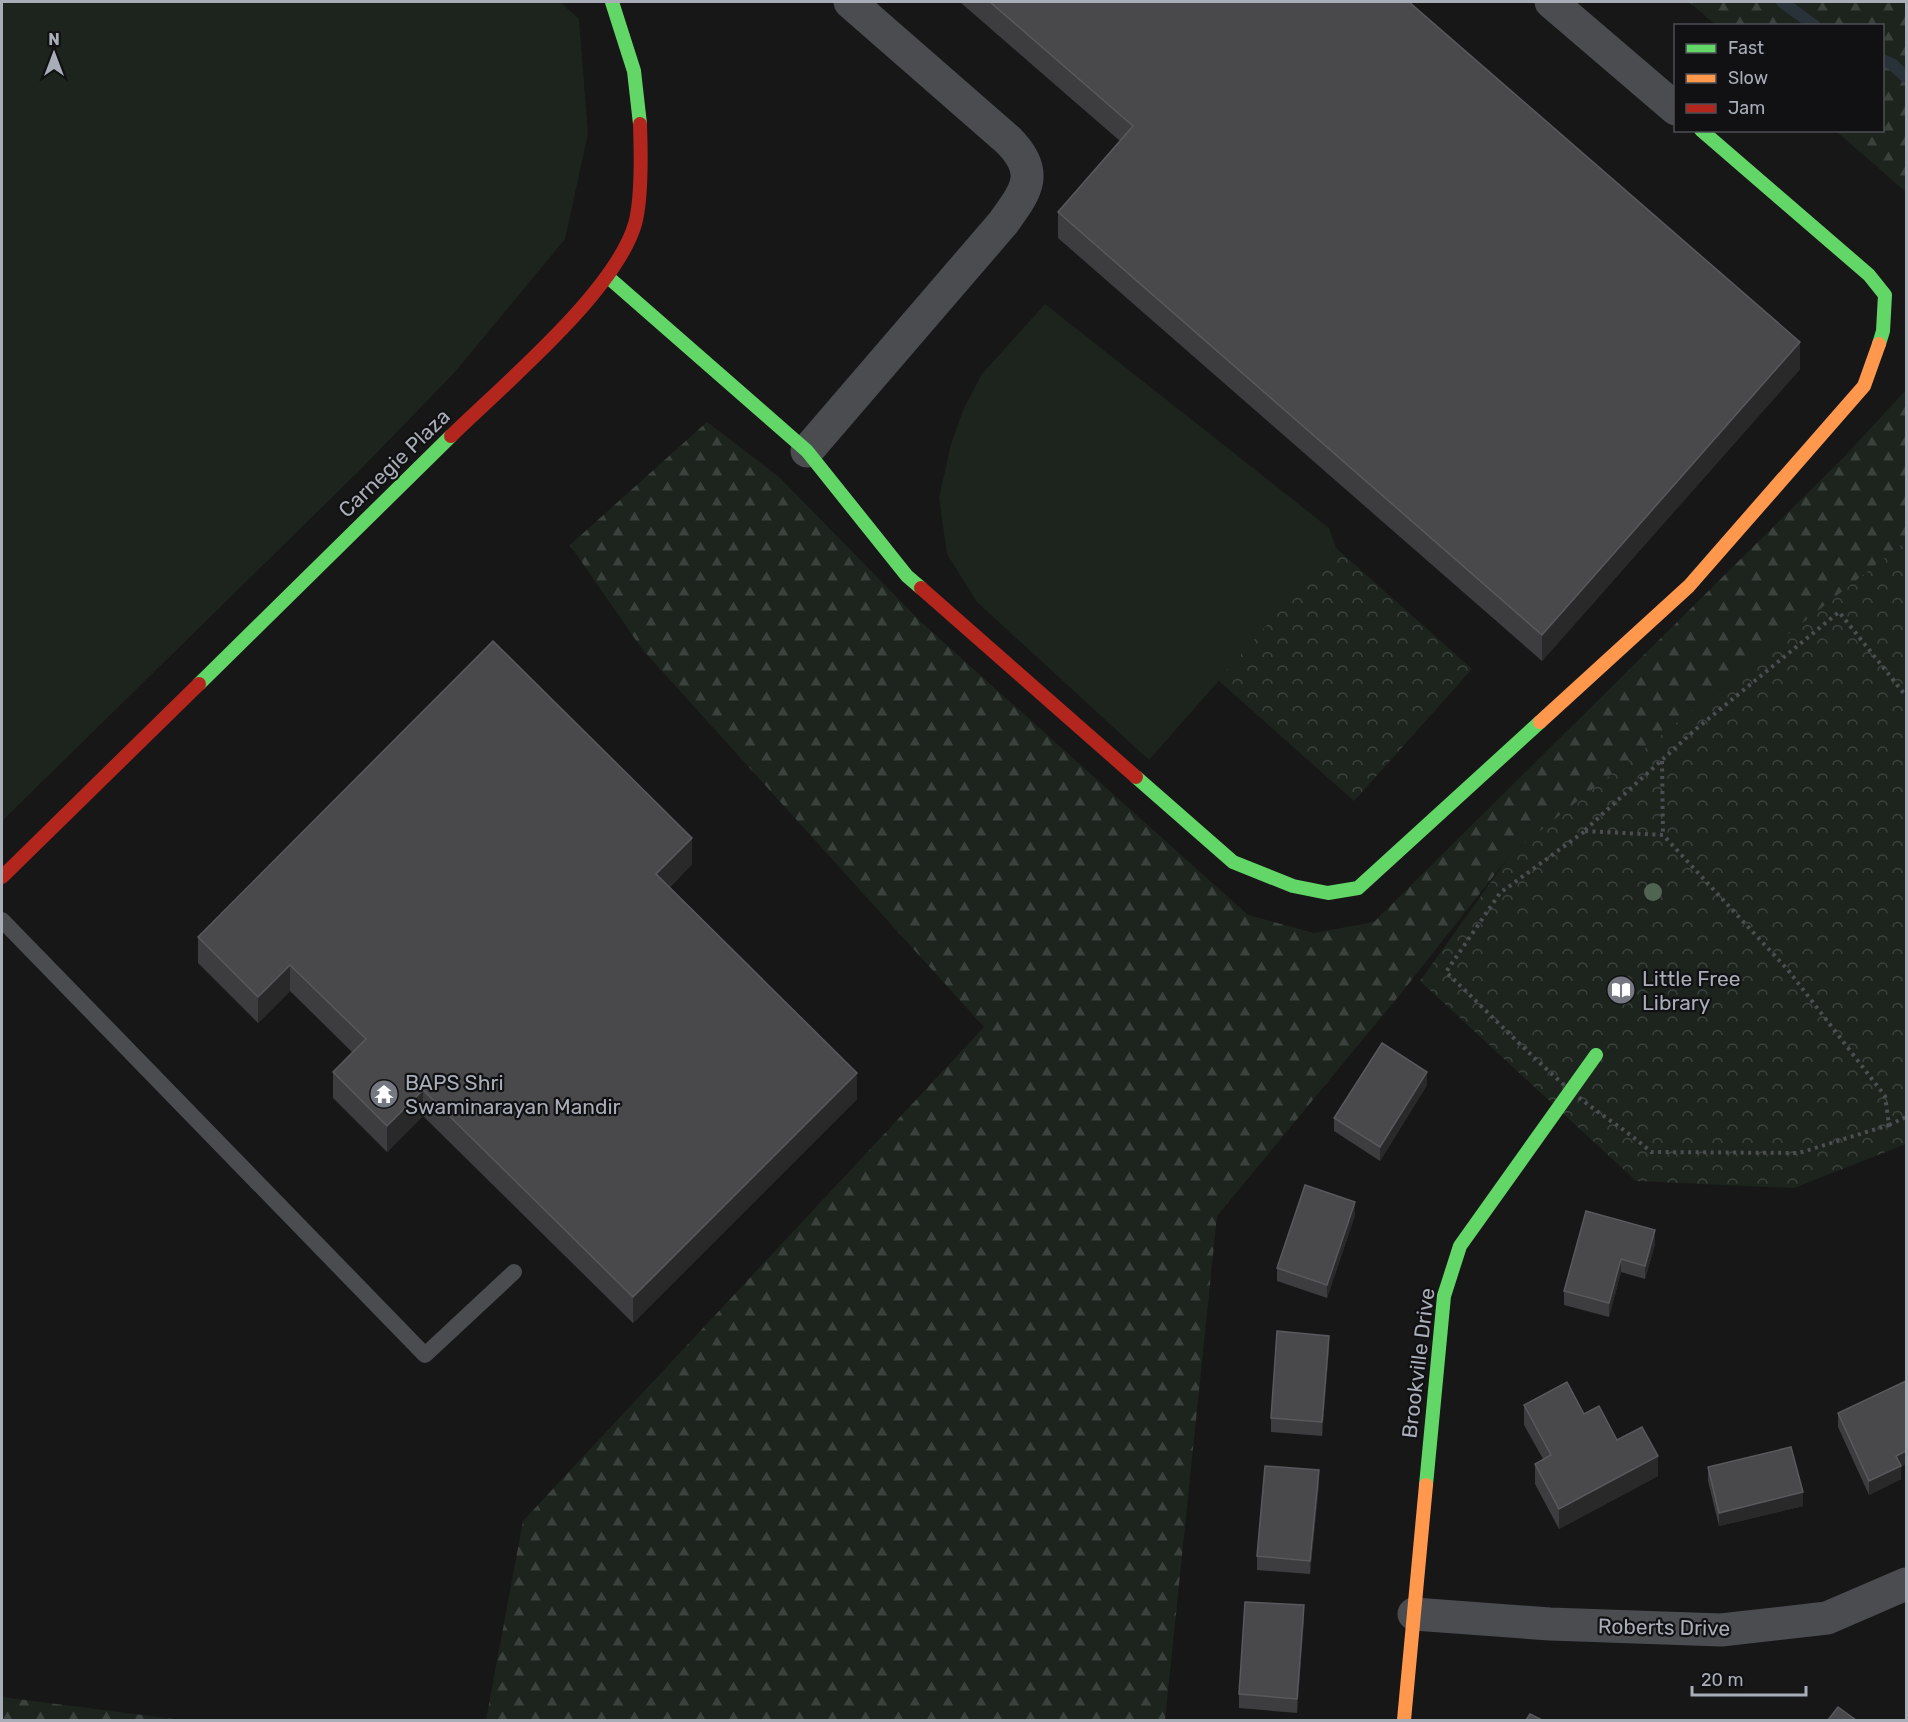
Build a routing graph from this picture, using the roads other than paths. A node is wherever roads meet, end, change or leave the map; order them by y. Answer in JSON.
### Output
{"nodes":[{"id":1,"x":612,"y":2,"type":"edge"},
{"id":2,"x":850,"y":2,"type":"edge"},
{"id":3,"x":1551,"y":2,"type":"edge"},
{"id":4,"x":1674,"y":107,"type":"edge"},
{"id":5,"x":1703,"y":132,"type":"edge"},
{"id":6,"x":608,"y":277,"type":"junction"},
{"id":7,"x":807,"y":451,"type":"junction"},
{"id":8,"x":2,"y":877,"type":"edge"},
{"id":9,"x":2,"y":920,"type":"edge"},
{"id":10,"x":1596,"y":1055,"type":"dead end"},
{"id":11,"x":514,"y":1272,"type":"dead end"},
{"id":12,"x":1906,"y":1584,"type":"edge"},
{"id":13,"x":1414,"y":1614,"type":"junction"},
{"id":14,"x":1404,"y":1720,"type":"edge"}],
"edges":[{"from":1,"to":6,"type":"street","name":"Carnegie Plaza"},
{"from":2,"to":7,"type":"street"},
{"from":3,"to":4,"type":"street"},
{"from":5,"to":7,"type":"street"},
{"from":6,"to":7,"type":"street"},
{"from":6,"to":8,"type":"street","name":"Carnegie Plaza"},
{"from":9,"to":11,"type":"lane"},
{"from":10,"to":13,"type":"street","name":"Brookville Drive"},
{"from":12,"to":13,"type":"street","name":"Roberts Drive"},
{"from":13,"to":14,"type":"street","name":"Brookville Drive"}]}
